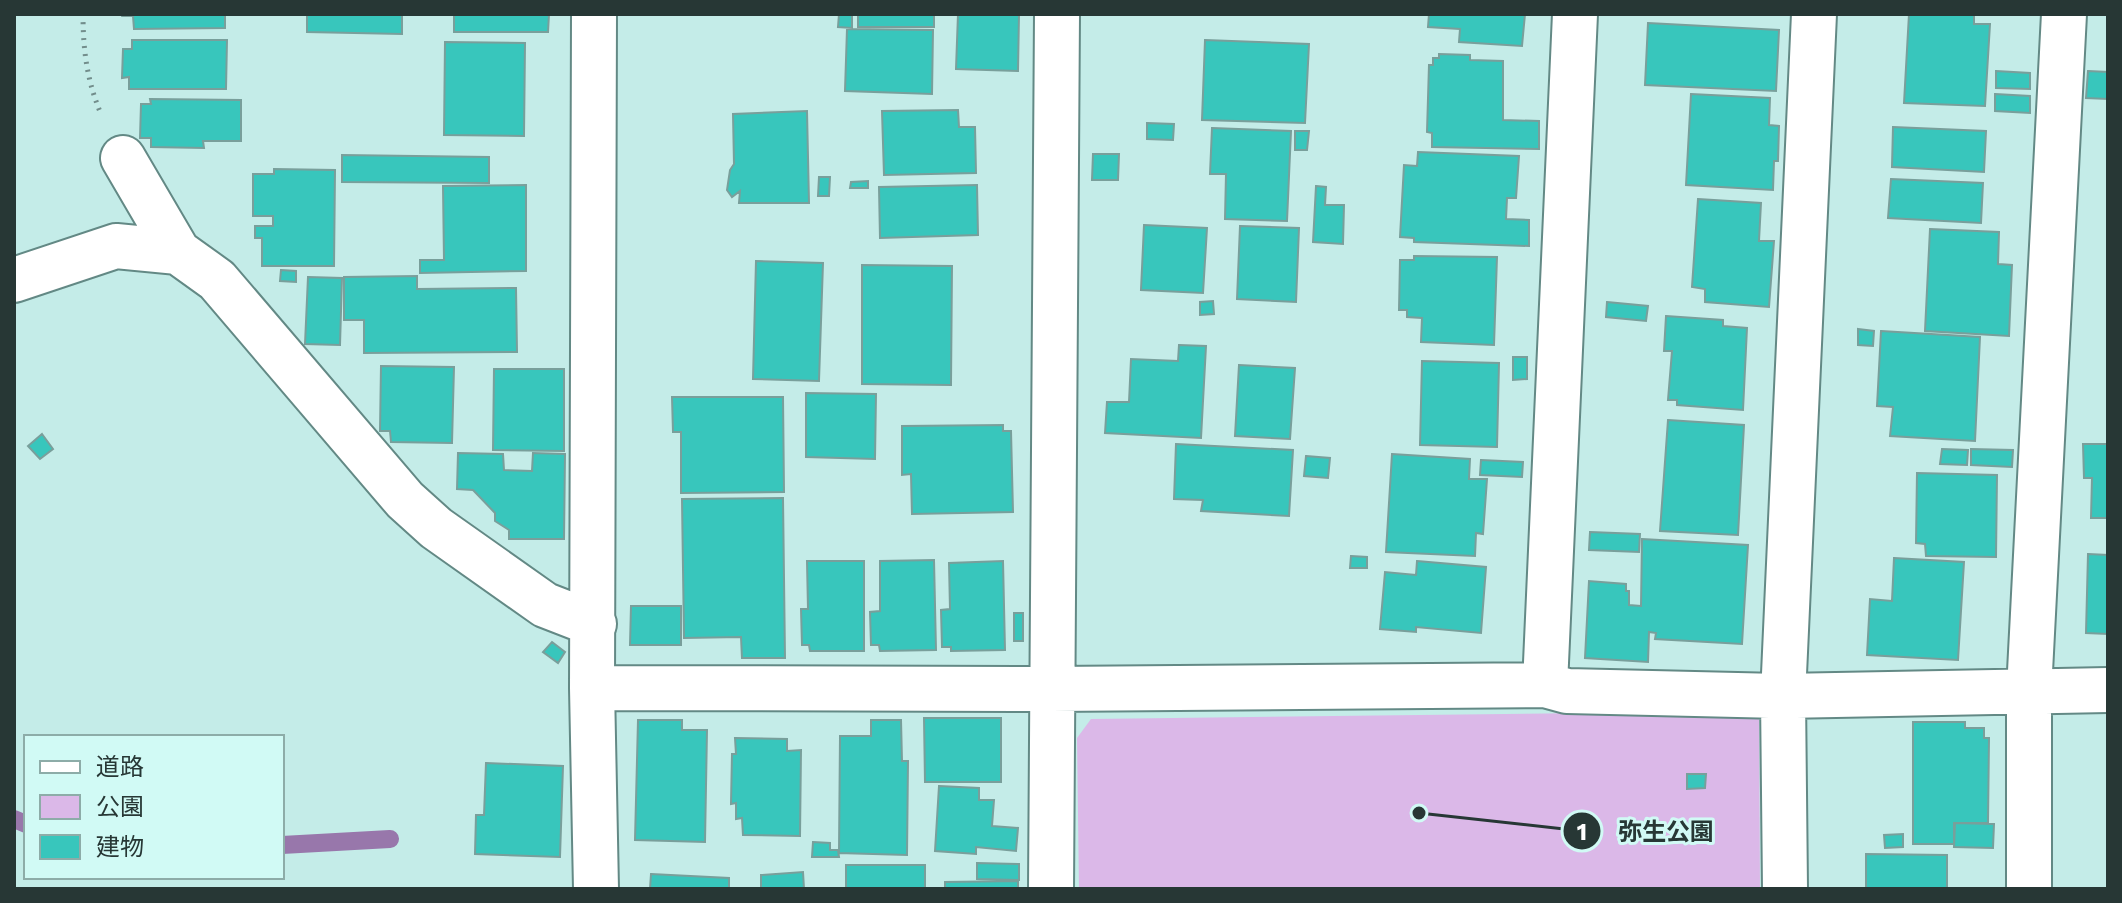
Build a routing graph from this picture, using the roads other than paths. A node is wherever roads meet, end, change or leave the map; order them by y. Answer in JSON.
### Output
{"nodes":[{"id":1,"x":594,"y":14,"type":"edge"},
{"id":2,"x":1057,"y":14,"type":"edge"},
{"id":3,"x":1575,"y":14,"type":"edge"},
{"id":4,"x":1814,"y":14,"type":"edge"},
{"id":5,"x":2064,"y":14,"type":"edge"},
{"id":6,"x":123,"y":158,"type":"road end"},
{"id":7,"x":178,"y":252,"type":"junction"},
{"id":8,"x":14,"y":280,"type":"edge"},
{"id":9,"x":594,"y":624,"type":"junction"},
{"id":10,"x":1545,"y":685,"type":"junction"},
{"id":11,"x":592,"y":688,"type":"junction"},
{"id":12,"x":1052,"y":689,"type":"junction"},
{"id":13,"x":2108,"y":690,"type":"edge"},
{"id":14,"x":2029,"y":691,"type":"junction"},
{"id":15,"x":1783,"y":696,"type":"junction"},
{"id":16,"x":596,"y":889,"type":"edge"},
{"id":17,"x":1051,"y":889,"type":"edge"},
{"id":18,"x":1785,"y":889,"type":"edge"},
{"id":19,"x":2029,"y":889,"type":"edge"}],
"edges":[{"from":1,"to":9,"type":"street"},
{"from":2,"to":12,"type":"street"},
{"from":3,"to":10,"type":"street"},
{"from":4,"to":15,"type":"street"},
{"from":5,"to":14,"type":"street"},
{"from":6,"to":7,"type":"street"},
{"from":7,"to":8,"type":"street"},
{"from":7,"to":9,"type":"street"},
{"from":9,"to":11,"type":"street"},
{"from":10,"to":12,"type":"street"},
{"from":10,"to":15,"type":"street"},
{"from":11,"to":12,"type":"street"},
{"from":11,"to":16,"type":"street"},
{"from":12,"to":17,"type":"street"},
{"from":13,"to":14,"type":"street"},
{"from":14,"to":15,"type":"street"},
{"from":14,"to":19,"type":"street"},
{"from":15,"to":18,"type":"street"}]}
